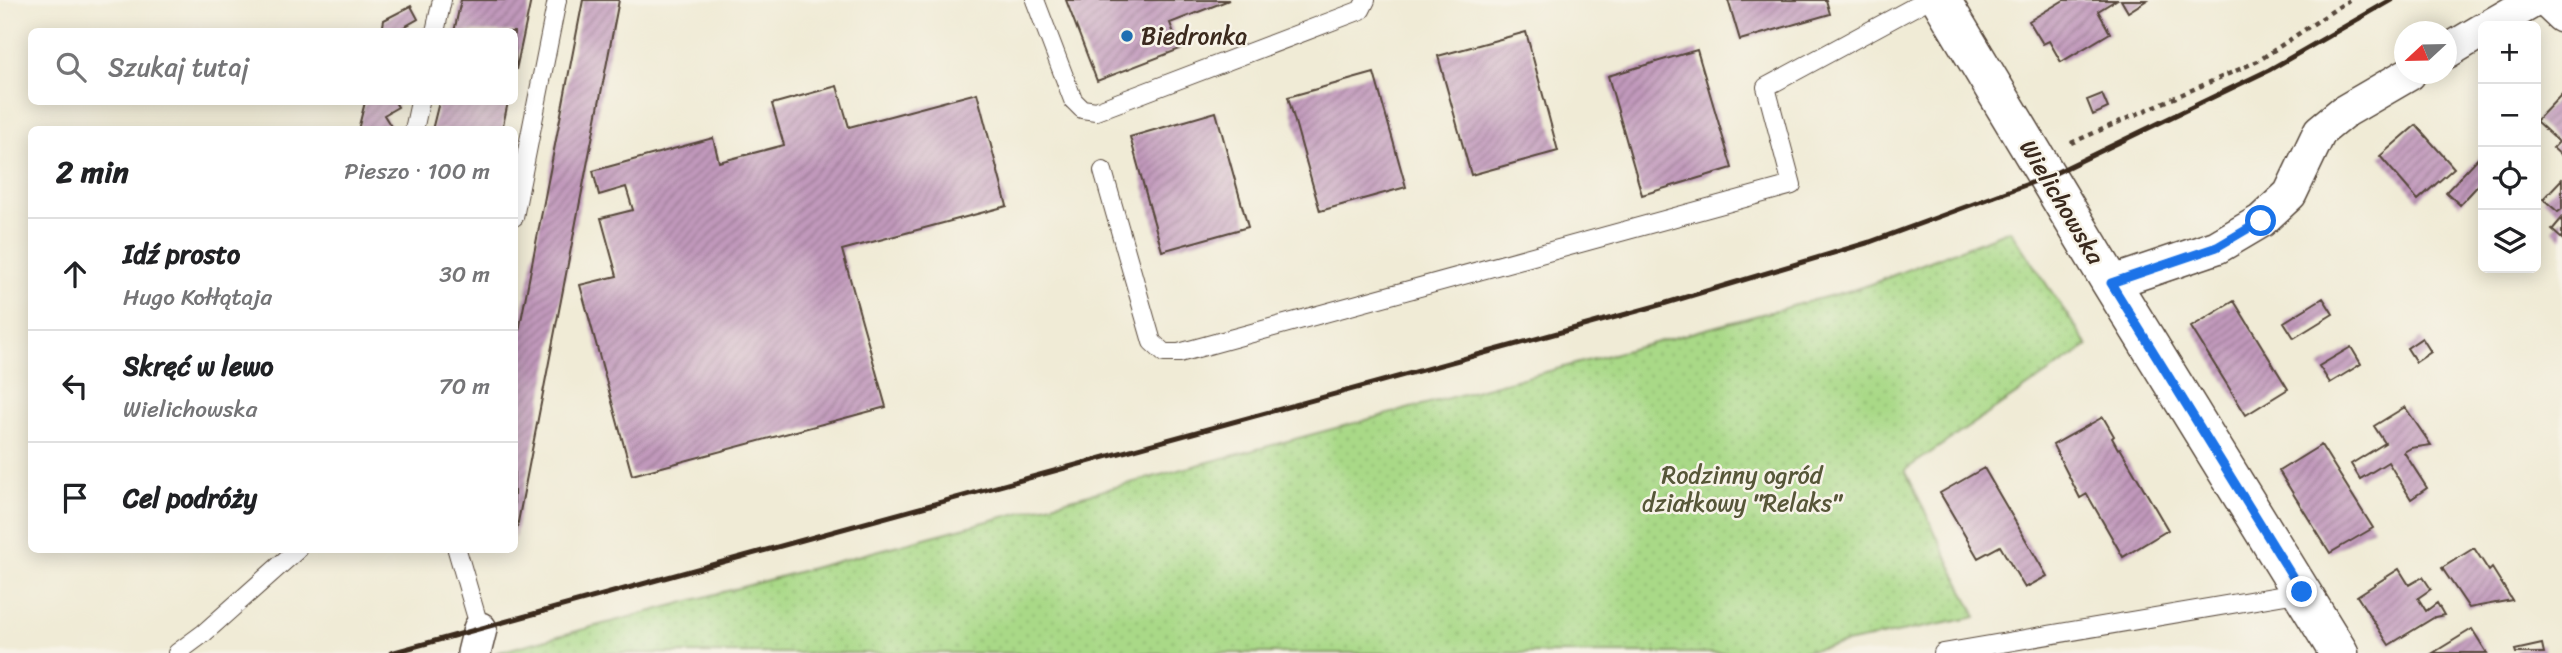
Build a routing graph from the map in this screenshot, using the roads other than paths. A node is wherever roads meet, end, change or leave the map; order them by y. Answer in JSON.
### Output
{"nodes":[{"id":1,"x":442,"y":0,"type":"edge"},
{"id":2,"x":557,"y":0,"type":"edge"},
{"id":3,"x":1035,"y":0,"type":"edge"},
{"id":4,"x":1366,"y":0,"type":"edge"},
{"id":5,"x":1927,"y":0,"type":"edge"},
{"id":6,"x":1941,"y":0,"type":"edge"},
{"id":7,"x":2535,"y":0,"type":"edge"},
{"id":8,"x":2545,"y":0,"type":"edge"},
{"id":9,"x":2562,"y":16,"type":"edge"},
{"id":10,"x":2499,"y":21,"type":"edge"},
{"id":11,"x":436,"y":28,"type":"edge"},
{"id":12,"x":2478,"y":33,"type":"edge"},
{"id":13,"x":2457,"y":45,"type":"edge"},
{"id":14,"x":2394,"y":83,"type":"edge"},
{"id":15,"x":419,"y":105,"type":"edge"},
{"id":16,"x":415,"y":126,"type":"edge"},
{"id":17,"x":1103,"y":171,"type":"dead end"},
{"id":18,"x":518,"y":197,"type":"edge"},
{"id":19,"x":2111,"y":283,"type":"junction"},
{"id":20,"x":294,"y":553,"type":"edge"},
{"id":21,"x":458,"y":553,"type":"edge"},
{"id":22,"x":2302,"y":592,"type":"junction"},
{"id":23,"x":477,"y":641,"type":"edge"},
{"id":24,"x":177,"y":653,"type":"edge"},
{"id":25,"x":1943,"y":653,"type":"edge"},
{"id":26,"x":2339,"y":653,"type":"edge"}],
"edges":[{"from":1,"to":11,"type":"lane"},
{"from":2,"to":18,"type":"lane"},
{"from":3,"to":4,"type":"lane"},
{"from":5,"to":17,"type":"lane"},
{"from":6,"to":19,"type":"street","name":"Wielichowska"},
{"from":7,"to":10,"type":"street"},
{"from":8,"to":9,"type":"street"},
{"from":12,"to":13,"type":"street"},
{"from":14,"to":19,"type":"street"},
{"from":15,"to":16,"type":"lane"},
{"from":19,"to":22,"type":"street","name":"Wielichowska"},
{"from":20,"to":24,"type":"lane"},
{"from":21,"to":23,"type":"lane"},
{"from":22,"to":25,"type":"lane"},
{"from":22,"to":26,"type":"street","name":"Wielichowska"}]}
